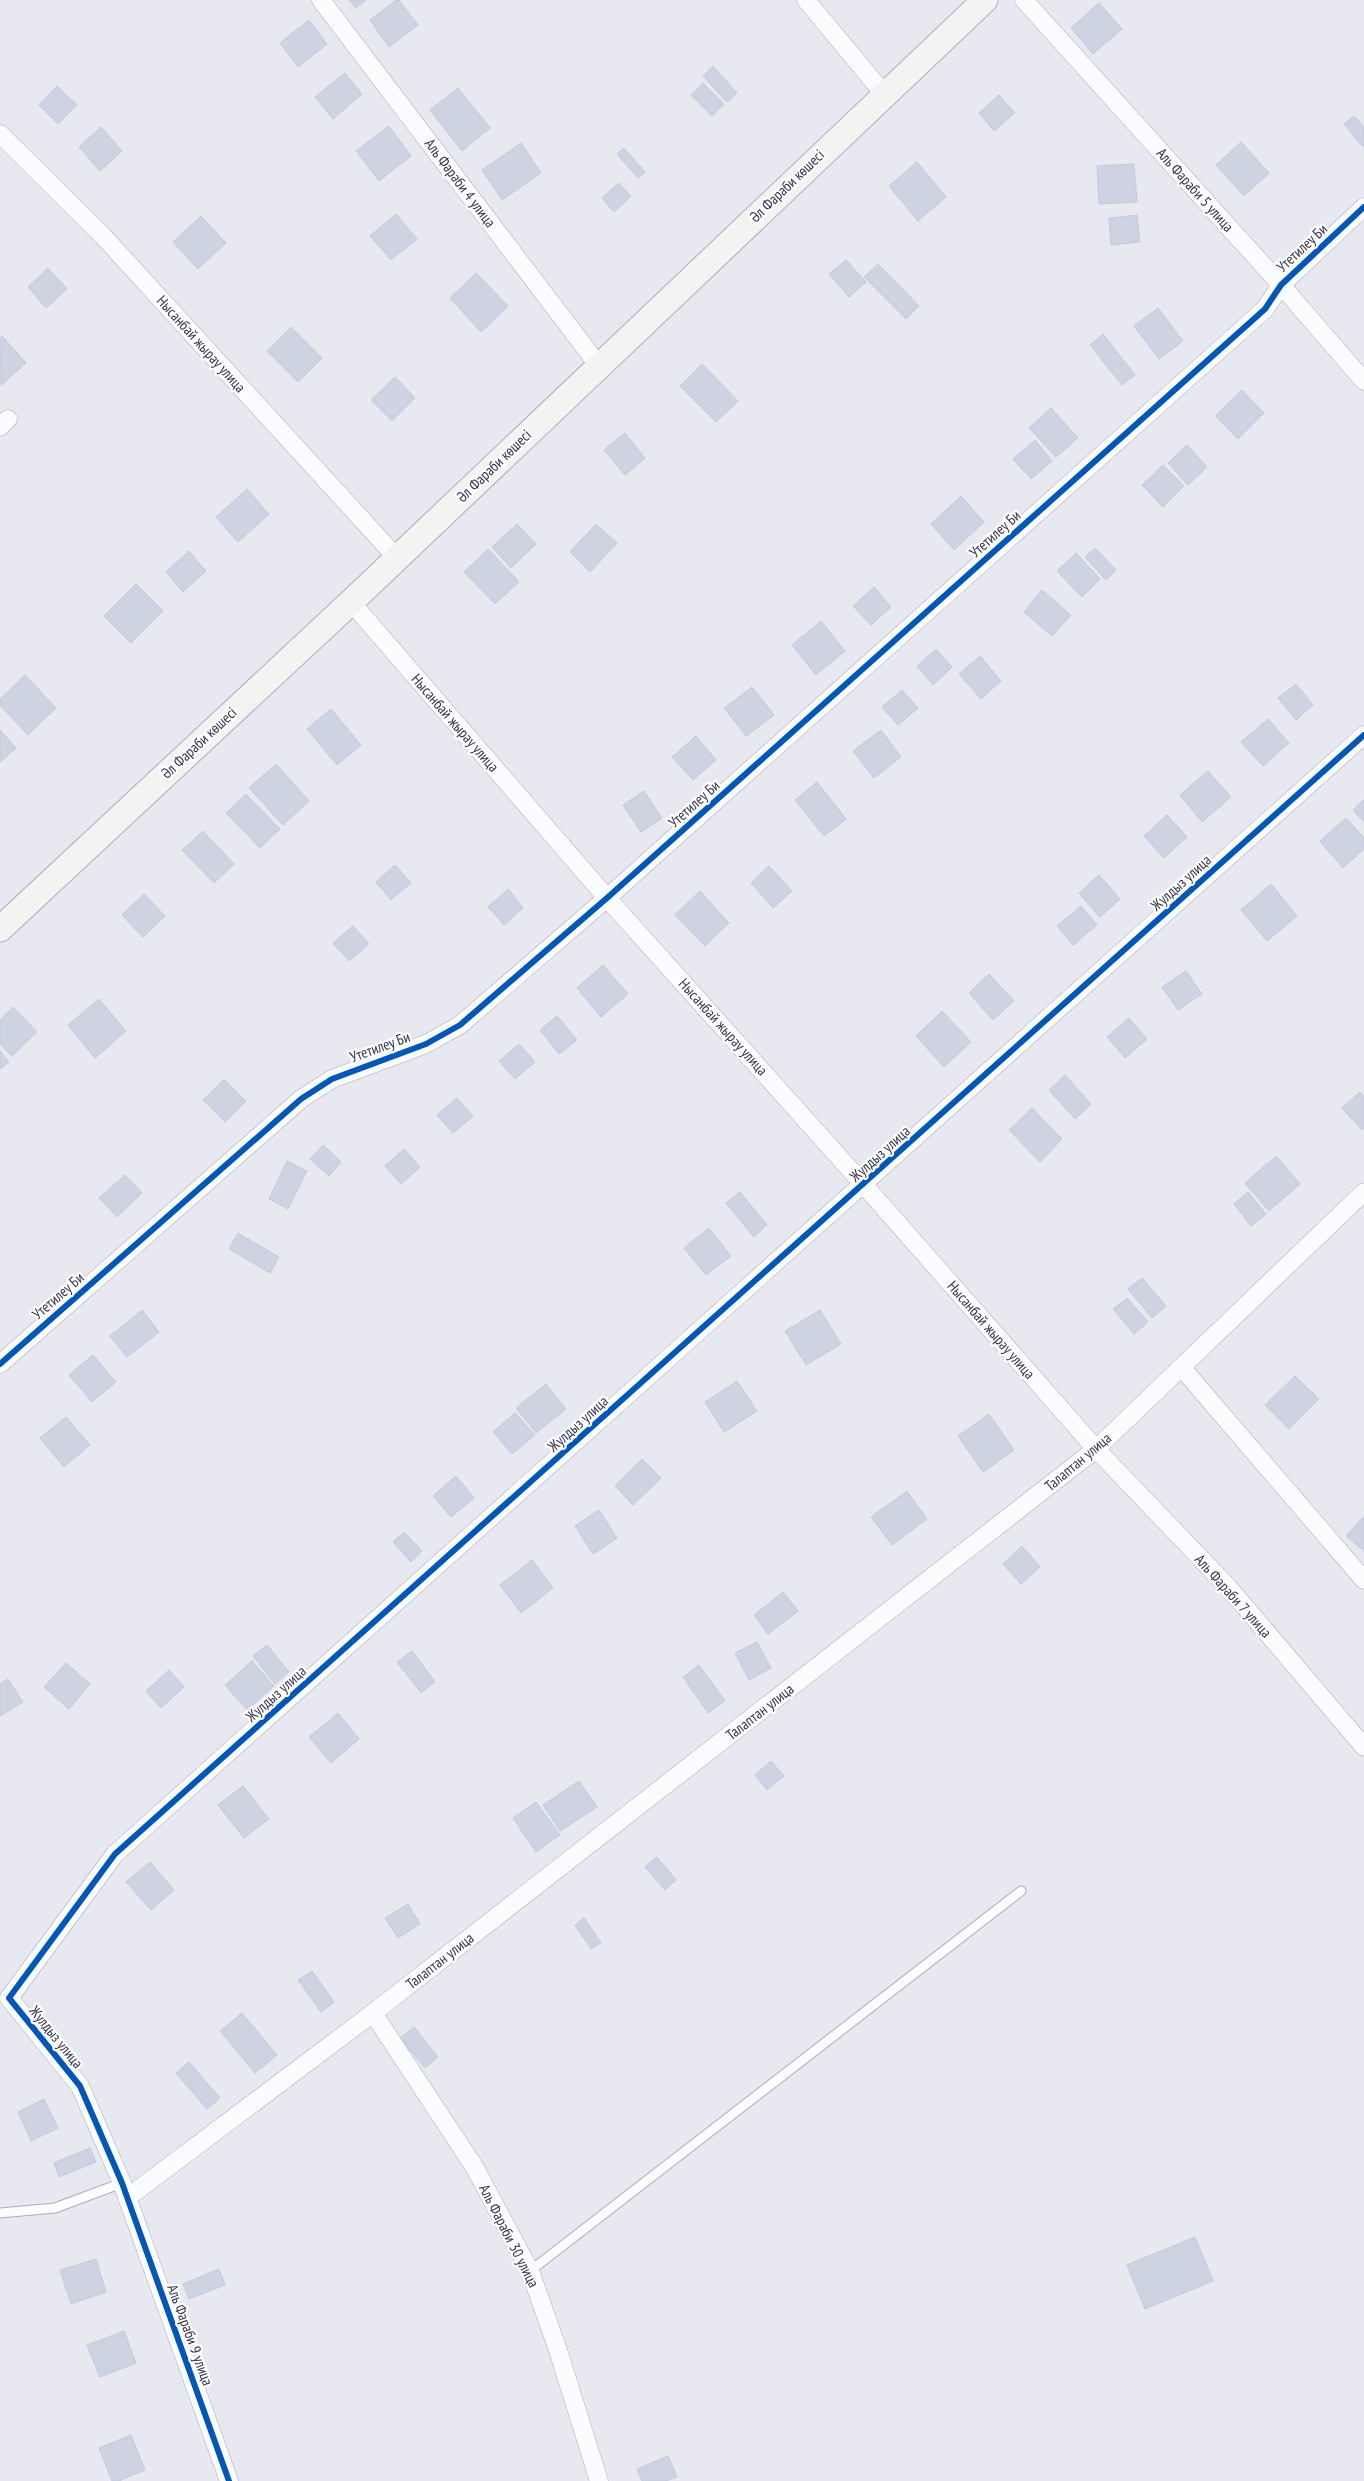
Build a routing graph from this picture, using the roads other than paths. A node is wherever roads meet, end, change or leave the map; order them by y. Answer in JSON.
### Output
{"nodes":[{"id":1,"x":321,"y":0,"type":"edge"},
{"id":2,"x":806,"y":0,"type":"edge"},
{"id":3,"x":985,"y":0,"type":"edge"},
{"id":4,"x":1024,"y":0,"type":"edge"},
{"id":5,"x":884,"y":94,"type":"junction"},
{"id":6,"x":0,"y":134,"type":"edge"},
{"id":7,"x":1364,"y":207,"type":"edge"},
{"id":8,"x":1281,"y":285,"type":"junction"},
{"id":9,"x":599,"y":366,"type":"junction"},
{"id":10,"x":1364,"y":381,"type":"edge"},
{"id":11,"x":397,"y":558,"type":"junction"},
{"id":12,"x":351,"y":602,"type":"junction"},
{"id":13,"x":1364,"y":736,"type":"edge"},
{"id":14,"x":607,"y":898,"type":"junction"},
{"id":15,"x":0,"y":929,"type":"edge"},
{"id":16,"x":864,"y":1185,"type":"junction"},
{"id":17,"x":1364,"y":1192,"type":"edge"},
{"id":18,"x":0,"y":1364,"type":"edge"},
{"id":19,"x":1182,"y":1368,"type":"junction"},
{"id":20,"x":1096,"y":1449,"type":"junction"},
{"id":21,"x":1364,"y":1580,"type":"edge"},
{"id":22,"x":1364,"y":1747,"type":"edge"},
{"id":23,"x":1021,"y":1891,"type":"dead end"},
{"id":24,"x":4,"y":1995,"type":"edge"},
{"id":25,"x":373,"y":2013,"type":"junction"},
{"id":26,"x":125,"y":2190,"type":"junction"},
{"id":27,"x":0,"y":2213,"type":"edge"},
{"id":28,"x":530,"y":2271,"type":"junction"},
{"id":29,"x":229,"y":2481,"type":"edge"},
{"id":30,"x":599,"y":2481,"type":"edge"}],
"edges":[{"from":1,"to":9,"type":"street","name":"Аль Фараби 4 улица"},
{"from":2,"to":5,"type":"street"},
{"from":3,"to":5,"type":"street","name":"Әл Фараби көшесі"},
{"from":4,"to":8,"type":"street","name":"Аль Фараби 5 улица"},
{"from":5,"to":9,"type":"street","name":"Әл Фараби көшесі"},
{"from":6,"to":11,"type":"street","name":"Нысанбай жырау улица"},
{"from":7,"to":8,"type":"street","name":"Утетилеу Би"},
{"from":8,"to":10,"type":"street","name":"Аль Фараби 5 улица"},
{"from":8,"to":14,"type":"street","name":"Утетилеу Би"},
{"from":9,"to":11,"type":"street","name":"Әл Фараби көшесі"},
{"from":11,"to":12,"type":"street","name":"Әл Фараби көшесі"},
{"from":12,"to":14,"type":"street","name":"Нысанбай жырау улица"},
{"from":12,"to":15,"type":"street","name":"Әл Фараби көшесі"},
{"from":13,"to":16,"type":"street","name":"Жулдыз улица"},
{"from":14,"to":16,"type":"street","name":"Нысанбай жырау улица"},
{"from":14,"to":18,"type":"street","name":"Утетилеу Би"},
{"from":16,"to":20,"type":"street","name":"Нысанбай жырау улица"},
{"from":16,"to":24,"type":"street","name":"Жулдыз улица"},
{"from":17,"to":19,"type":"street","name":"Талаптан улица"},
{"from":19,"to":20,"type":"street","name":"Талаптан улица"},
{"from":19,"to":21,"type":"street"},
{"from":20,"to":22,"type":"street","name":"Аль Фараби 7 улица"},
{"from":20,"to":25,"type":"street","name":"Талаптан улица"},
{"from":23,"to":28,"type":"lane"},
{"from":24,"to":26,"type":"street","name":"Жулдыз улица"},
{"from":25,"to":26,"type":"street","name":"Талаптан улица"},
{"from":25,"to":28,"type":"street","name":"Аль Фараби 30 улица"},
{"from":26,"to":27,"type":"lane"},
{"from":26,"to":29,"type":"street","name":"Аль Фараби 9 улица"},
{"from":28,"to":30,"type":"street","name":"Аль Фараби 30 улица"}]}
